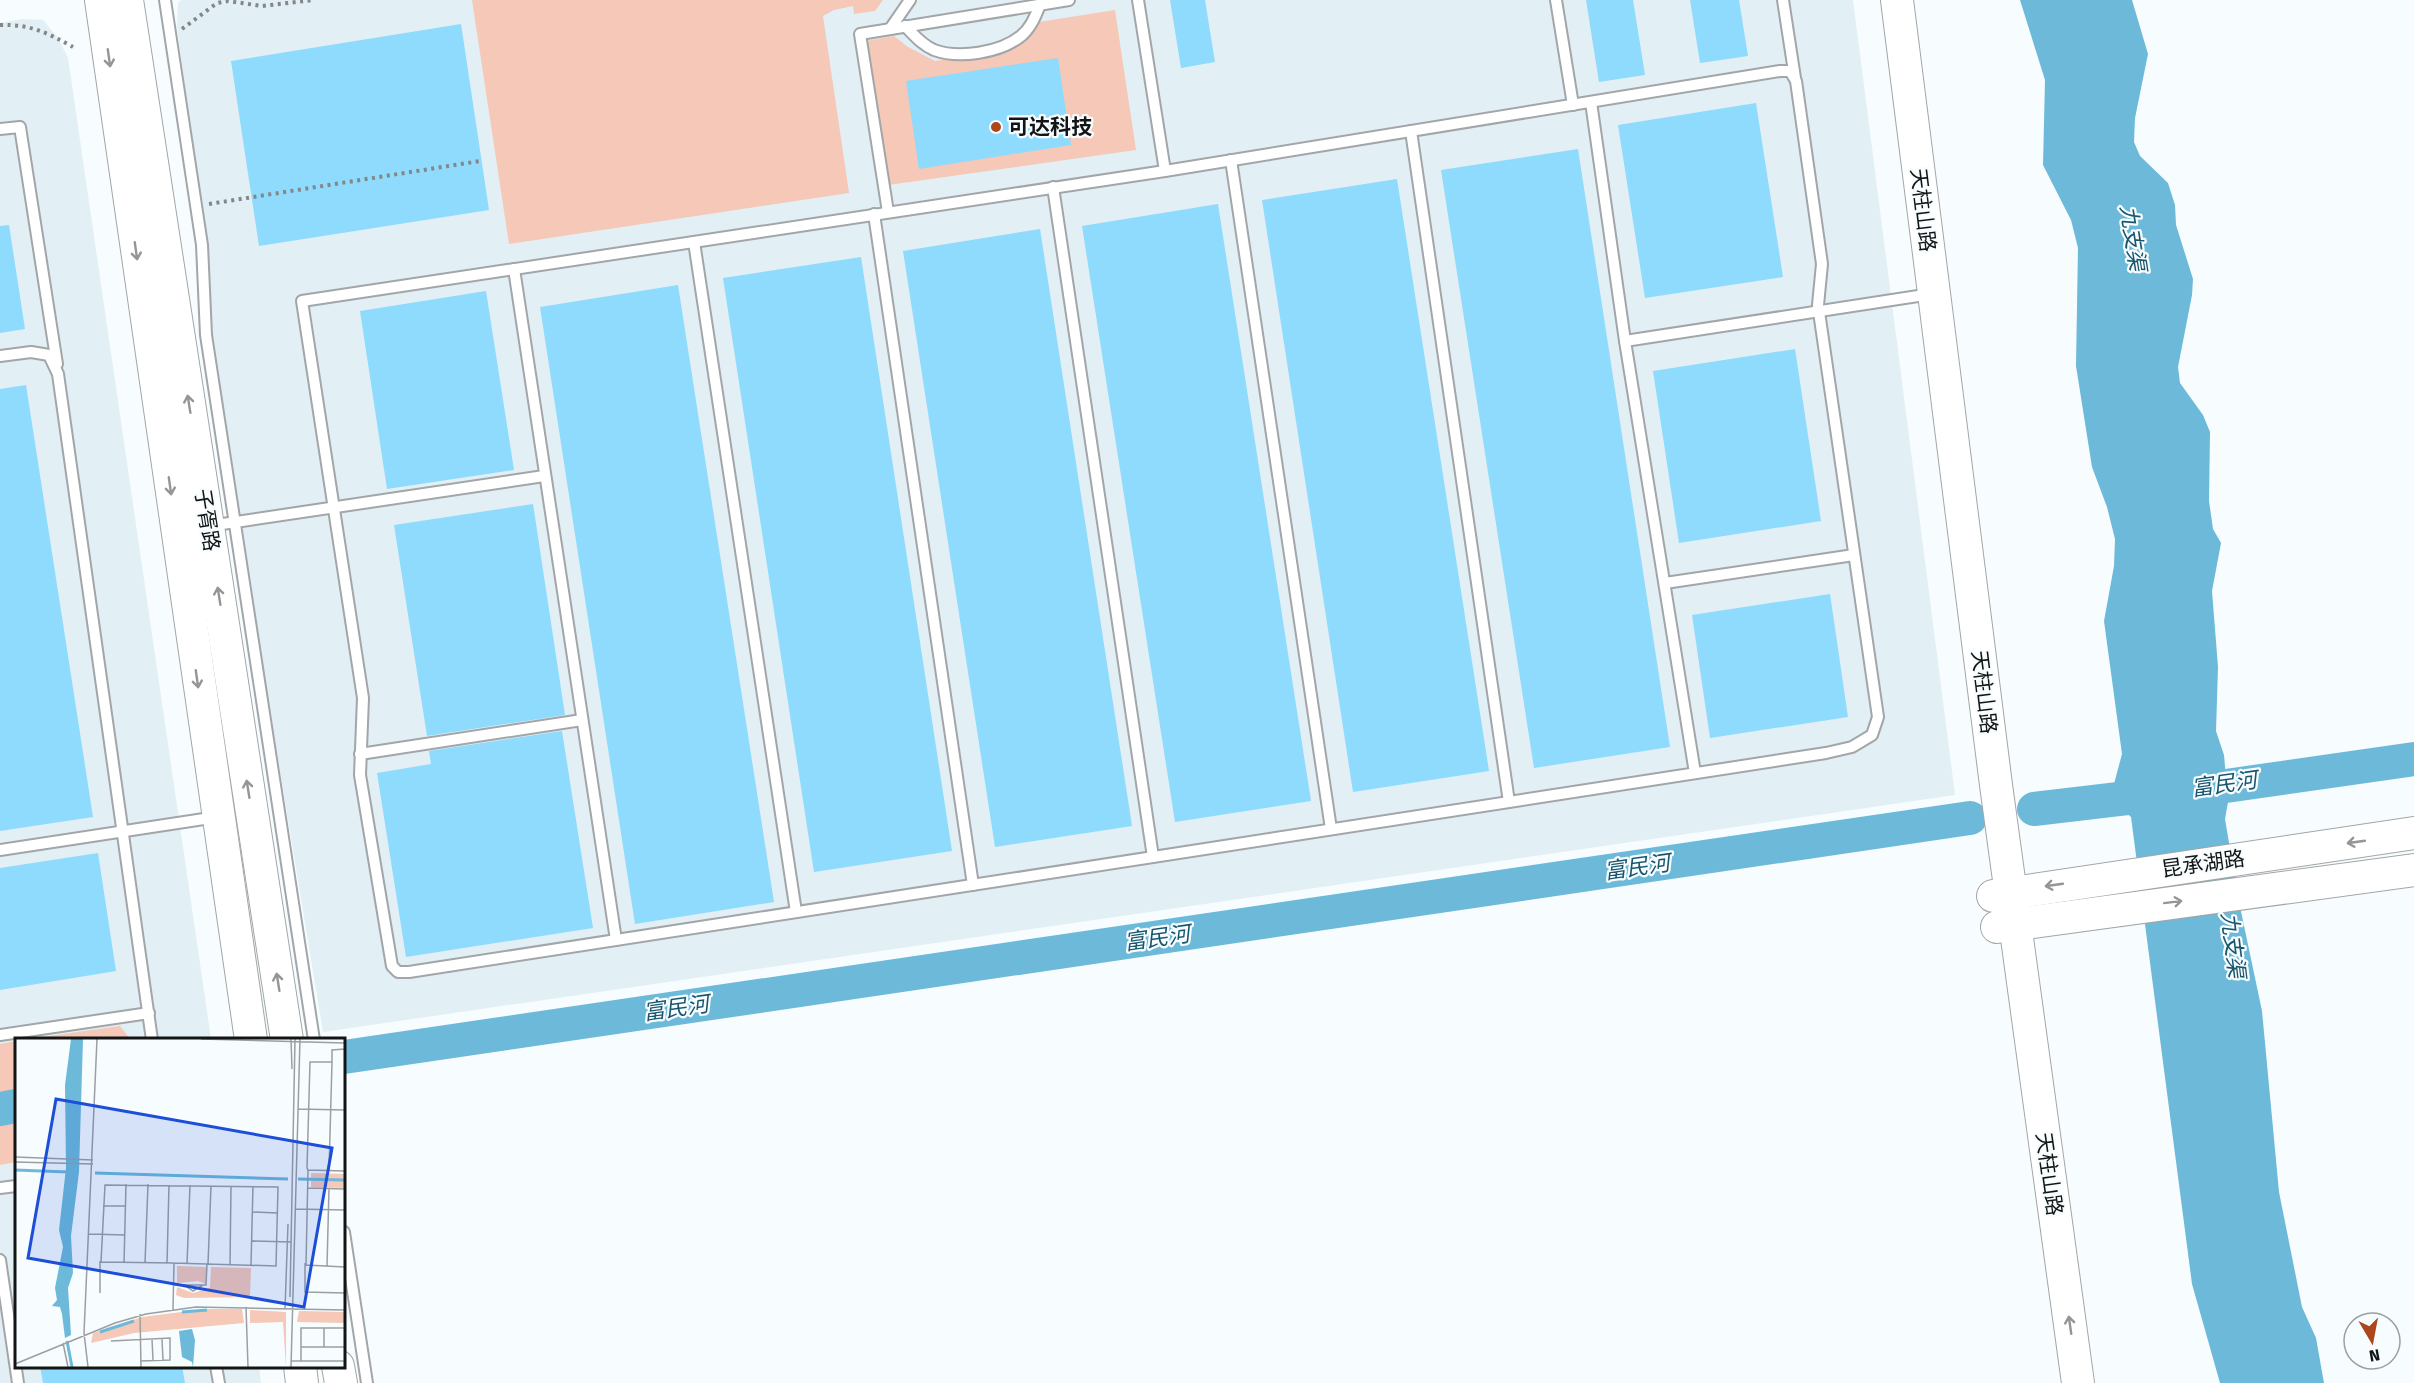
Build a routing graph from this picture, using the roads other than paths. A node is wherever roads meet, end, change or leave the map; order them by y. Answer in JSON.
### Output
{"nodes":[{"id":1,"x":101,"y":0,"type":"edge"},
{"id":2,"x":127,"y":0,"type":"edge"},
{"id":3,"x":165,"y":0,"type":"edge"},
{"id":4,"x":910,"y":0,"type":"edge"},
{"id":5,"x":1069,"y":0,"type":"edge"},
{"id":6,"x":1138,"y":0,"type":"edge"},
{"id":7,"x":1556,"y":0,"type":"edge"},
{"id":8,"x":1783,"y":0,"type":"edge"},
{"id":9,"x":1878,"y":0,"type":"edge"},
{"id":10,"x":1897,"y":0,"type":"edge"},
{"id":11,"x":1045,"y":3,"type":"edge"},
{"id":12,"x":905,"y":26,"type":"junction"},
{"id":13,"x":890,"y":29,"type":"junction"},
{"id":14,"x":1796,"y":81,"type":"junction"},
{"id":15,"x":1591,"y":102,"type":"junction"},
{"id":16,"x":1573,"y":105,"type":"junction"},
{"id":17,"x":0,"y":129,"type":"edge"},
{"id":18,"x":1411,"y":131,"type":"junction"},
{"id":19,"x":1231,"y":160,"type":"junction"},
{"id":20,"x":1165,"y":171,"type":"junction"},
{"id":21,"x":1053,"y":187,"type":"junction"},
{"id":22,"x":888,"y":212,"type":"junction"},
{"id":23,"x":874,"y":214,"type":"junction"},
{"id":24,"x":694,"y":242,"type":"junction"},
{"id":25,"x":514,"y":269,"type":"junction"},
{"id":26,"x":1925,"y":295,"type":"junction"},
{"id":27,"x":1819,"y":311,"type":"junction"},
{"id":28,"x":1625,"y":341,"type":"junction"},
{"id":29,"x":0,"y":356,"type":"edge"},
{"id":30,"x":58,"y":374,"type":"junction"},
{"id":31,"x":544,"y":476,"type":"junction"},
{"id":32,"x":334,"y":507,"type":"junction"},
{"id":33,"x":221,"y":524,"type":"junction"},
{"id":34,"x":1854,"y":555,"type":"junction"},
{"id":35,"x":1665,"y":583,"type":"junction"},
{"id":36,"x":582,"y":720,"type":"junction"},
{"id":37,"x":360,"y":754,"type":"junction"},
{"id":38,"x":1695,"y":773,"type":"junction"},
{"id":39,"x":1509,"y":802,"type":"junction"},
{"id":40,"x":217,"y":817,"type":"junction"},
{"id":41,"x":1331,"y":829,"type":"junction"},
{"id":42,"x":123,"y":831,"type":"junction"},
{"id":43,"x":2414,"y":834,"type":"edge"},
{"id":44,"x":0,"y":850,"type":"edge"},
{"id":45,"x":1153,"y":857,"type":"junction"},
{"id":46,"x":2414,"y":870,"type":"edge"},
{"id":47,"x":973,"y":885,"type":"junction"},
{"id":48,"x":2002,"y":894,"type":"junction"},
{"id":49,"x":796,"y":912,"type":"junction"},
{"id":50,"x":2006,"y":926,"type":"junction"},
{"id":51,"x":616,"y":940,"type":"junction"},
{"id":52,"x":149,"y":1013,"type":"junction"},
{"id":53,"x":0,"y":1035,"type":"edge"},
{"id":54,"x":152,"y":1038,"type":"edge"},
{"id":55,"x":250,"y":1038,"type":"edge"},
{"id":56,"x":287,"y":1038,"type":"edge"},
{"id":57,"x":314,"y":1038,"type":"edge"},
{"id":58,"x":15,"y":1186,"type":"edge"},
{"id":59,"x":0,"y":1188,"type":"edge"},
{"id":60,"x":345,"y":1240,"type":"edge"},
{"id":61,"x":0,"y":1260,"type":"edge"},
{"id":62,"x":15,"y":1362,"type":"edge"},
{"id":63,"x":16,"y":1368,"type":"edge"},
{"id":64,"x":216,"y":1368,"type":"edge"},
{"id":65,"x":300,"y":1368,"type":"edge"},
{"id":66,"x":338,"y":1368,"type":"edge"},
{"id":67,"x":18,"y":1383,"type":"edge"},
{"id":68,"x":219,"y":1383,"type":"edge"},
{"id":69,"x":302,"y":1383,"type":"edge"},
{"id":70,"x":341,"y":1383,"type":"edge"},
{"id":71,"x":367,"y":1383,"type":"edge"},
{"id":72,"x":2056,"y":1383,"type":"edge"},
{"id":73,"x":2078,"y":1383,"type":"edge"}],
"edges":[{"from":1,"to":40,"type":"street","name":"子胥路","one_way":true},
{"from":33,"to":2,"type":"street","name":"子胥路","one_way":true},
{"from":3,"to":33,"type":"lane"},
{"from":4,"to":13,"type":"lane"},
{"from":5,"to":11,"type":"lane"},
{"from":6,"to":20,"type":"lane"},
{"from":7,"to":16,"type":"lane"},
{"from":8,"to":14,"type":"lane"},
{"from":9,"to":26,"type":"street","name":"天柱山路"},
{"from":10,"to":26,"type":"street","name":"天柱山路"},
{"from":11,"to":12,"type":"lane"},
{"from":11,"to":12,"type":"lane"},
{"from":12,"to":13,"type":"lane"},
{"from":13,"to":22,"type":"lane"},
{"from":14,"to":15,"type":"lane"},
{"from":14,"to":27,"type":"lane"},
{"from":15,"to":16,"type":"lane"},
{"from":15,"to":28,"type":"lane"},
{"from":16,"to":18,"type":"lane"},
{"from":17,"to":30,"type":"lane"},
{"from":18,"to":19,"type":"lane"},
{"from":18,"to":39,"type":"lane"},
{"from":19,"to":20,"type":"lane"},
{"from":19,"to":41,"type":"lane"},
{"from":20,"to":21,"type":"lane"},
{"from":21,"to":22,"type":"lane"},
{"from":21,"to":45,"type":"lane"},
{"from":22,"to":23,"type":"lane"},
{"from":23,"to":24,"type":"lane"},
{"from":23,"to":47,"type":"lane"},
{"from":24,"to":25,"type":"lane"},
{"from":24,"to":49,"type":"lane"},
{"from":25,"to":31,"type":"lane"},
{"from":25,"to":32,"type":"lane"},
{"from":26,"to":27,"type":"lane"},
{"from":26,"to":48,"type":"street","name":"天柱山路"},
{"from":27,"to":28,"type":"lane"},
{"from":27,"to":34,"type":"lane"},
{"from":28,"to":35,"type":"lane"},
{"from":29,"to":30,"type":"lane"},
{"from":30,"to":42,"type":"lane"},
{"from":31,"to":32,"type":"lane"},
{"from":31,"to":36,"type":"lane"},
{"from":32,"to":33,"type":"lane"},
{"from":32,"to":37,"type":"lane"},
{"from":56,"to":33,"type":"street","name":"子胥路","one_way":true},
{"from":33,"to":57,"type":"lane"},
{"from":34,"to":35,"type":"lane"},
{"from":34,"to":38,"type":"lane"},
{"from":35,"to":38,"type":"lane"},
{"from":36,"to":37,"type":"lane"},
{"from":36,"to":51,"type":"lane"},
{"from":37,"to":51,"type":"lane"},
{"from":38,"to":39,"type":"lane"},
{"from":39,"to":41,"type":"lane"},
{"from":40,"to":42,"type":"lane"},
{"from":40,"to":55,"type":"street","name":"子胥路"},
{"from":41,"to":45,"type":"lane"},
{"from":42,"to":44,"type":"lane"},
{"from":42,"to":52,"type":"lane"},
{"from":43,"to":48,"type":"street","name":"昆承湖路","one_way":true},
{"from":45,"to":47,"type":"lane"},
{"from":50,"to":46,"type":"street","name":"昆承湖路","one_way":true},
{"from":47,"to":49,"type":"lane"},
{"from":48,"to":50,"type":"street","name":"天柱山路"},
{"from":49,"to":51,"type":"lane"},
{"from":50,"to":72,"type":"street","name":"天柱山路"},
{"from":73,"to":50,"type":"street","name":"天柱山路","one_way":true},
{"from":52,"to":53,"type":"lane"},
{"from":52,"to":54,"type":"lane"},
{"from":58,"to":59,"type":"lane"},
{"from":60,"to":71,"type":"lane"},
{"from":61,"to":62,"type":"lane"},
{"from":63,"to":67,"type":"lane"},
{"from":64,"to":68,"type":"lane"},
{"from":65,"to":69,"type":"street"},
{"from":66,"to":70,"type":"street"}]}
